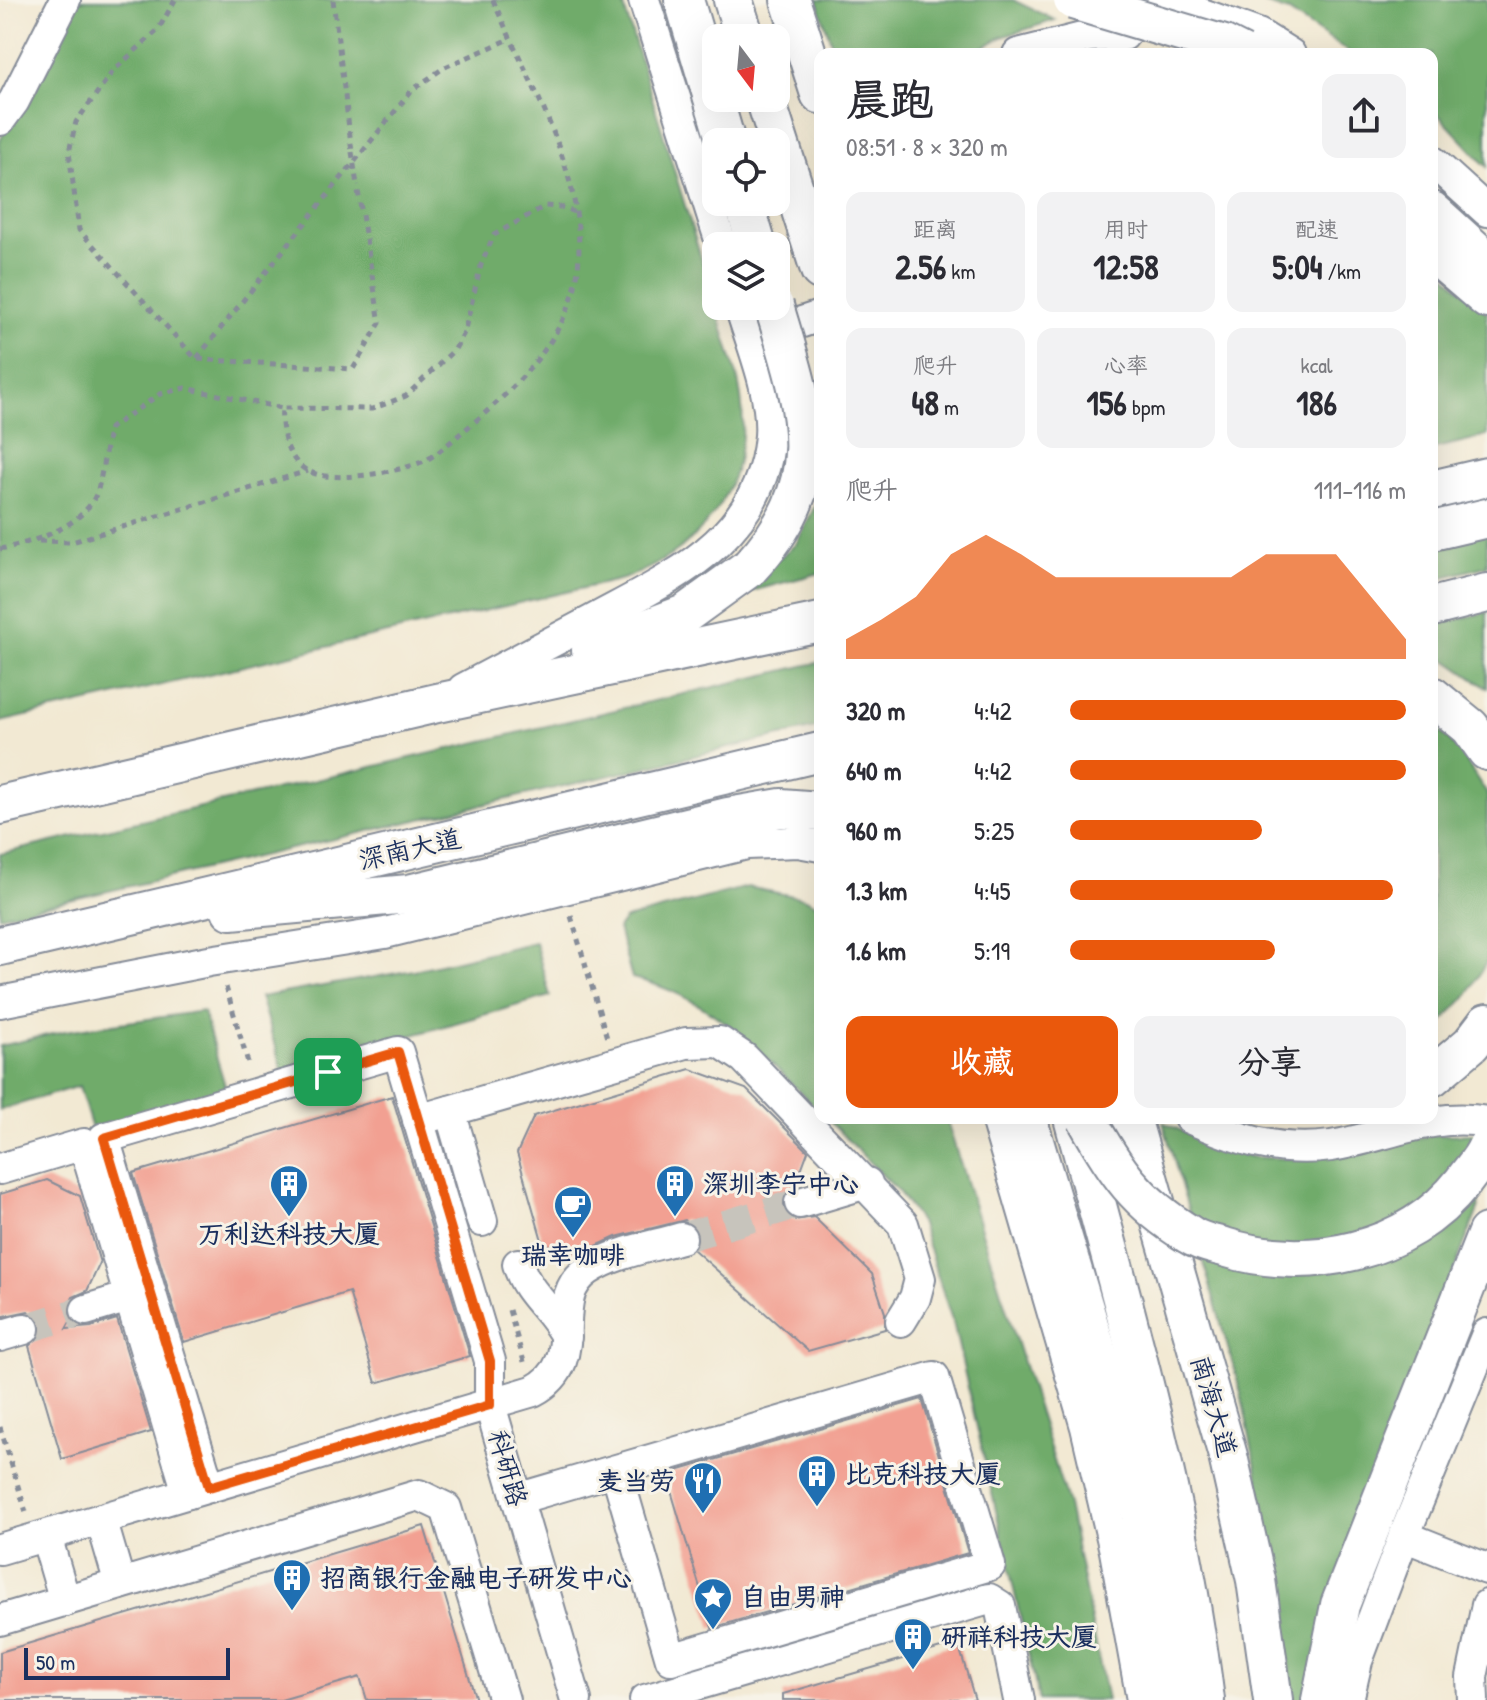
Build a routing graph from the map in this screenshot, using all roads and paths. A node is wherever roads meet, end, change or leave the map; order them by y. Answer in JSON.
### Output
{"nodes":[{"id":1,"x":65,"y":0,"type":"edge"},
{"id":2,"x":175,"y":0,"type":"edge"},
{"id":3,"x":333,"y":0,"type":"edge"},
{"id":4,"x":493,"y":0,"type":"edge"},
{"id":5,"x":644,"y":0,"type":"edge"},
{"id":6,"x":790,"y":0,"type":"edge"},
{"id":7,"x":1073,"y":0,"type":"edge"},
{"id":8,"x":1147,"y":0,"type":"edge"},
{"id":9,"x":1163,"y":0,"type":"edge"},
{"id":10,"x":687,"y":11,"type":"edge"},
{"id":11,"x":510,"y":39,"type":"junction"},
{"id":12,"x":1042,"y":48,"type":"edge"},
{"id":13,"x":1230,"y":48,"type":"edge"},
{"id":14,"x":1280,"y":48,"type":"edge"},
{"id":15,"x":814,"y":75,"type":"edge"},
{"id":16,"x":769,"y":112,"type":"edge"},
{"id":17,"x":0,"y":120,"type":"edge"},
{"id":18,"x":722,"y":128,"type":"edge"},
{"id":19,"x":1438,"y":166,"type":"edge"},
{"id":20,"x":1487,"y":211,"type":"edge"},
{"id":21,"x":574,"y":212,"type":"junction"},
{"id":22,"x":1438,"y":216,"type":"edge"},
{"id":23,"x":718,"y":232,"type":"edge"},
{"id":24,"x":814,"y":251,"type":"edge"},
{"id":25,"x":1438,"y":257,"type":"edge"},
{"id":26,"x":1487,"y":261,"type":"edge"},
{"id":27,"x":1487,"y":299,"type":"edge"},
{"id":28,"x":814,"y":318,"type":"edge"},
{"id":29,"x":744,"y":320,"type":"edge"},
{"id":30,"x":778,"y":320,"type":"edge"},
{"id":31,"x":749,"y":339,"type":"junction"},
{"id":32,"x":196,"y":359,"type":"junction"},
{"id":33,"x":282,"y":408,"type":"junction"},
{"id":34,"x":308,"y":471,"type":"junction"},
{"id":35,"x":1487,"y":477,"type":"edge"},
{"id":36,"x":1438,"y":489,"type":"edge"},
{"id":37,"x":1487,"y":518,"type":"edge"},
{"id":38,"x":1438,"y":530,"type":"edge"},
{"id":39,"x":35,"y":541,"type":"junction"},
{"id":40,"x":0,"y":549,"type":"edge"},
{"id":41,"x":1487,"y":593,"type":"edge"},
{"id":42,"x":1438,"y":605,"type":"edge"},
{"id":43,"x":814,"y":623,"type":"edge"},
{"id":44,"x":1438,"y":701,"type":"edge"},
{"id":45,"x":437,"y":703,"type":"junction"},
{"id":46,"x":1487,"y":751,"type":"edge"},
{"id":47,"x":219,"y":752,"type":"junction"},
{"id":48,"x":814,"y":753,"type":"edge"},
{"id":49,"x":0,"y":780,"type":"edge"},
{"id":50,"x":0,"y":805,"type":"edge"},
{"id":51,"x":814,"y":811,"type":"edge"},
{"id":52,"x":814,"y":845,"type":"edge"},
{"id":53,"x":571,"y":916,"type":"dead end"},
{"id":54,"x":105,"y":920,"type":"junction"},
{"id":55,"x":9,"y":945,"type":"edge"},
{"id":56,"x":226,"y":987,"type":"dead end"},
{"id":57,"x":0,"y":1002,"type":"edge"},
{"id":58,"x":1487,"y":1023,"type":"edge"},
{"id":59,"x":614,"y":1063,"type":"junction"},
{"id":60,"x":1438,"y":1072,"type":"edge"},
{"id":61,"x":257,"y":1093,"type":"junction"},
{"id":62,"x":450,"y":1111,"type":"junction"},
{"id":63,"x":418,"y":1120,"type":"junction"},
{"id":64,"x":1438,"y":1121,"type":"edge"},
{"id":65,"x":1487,"y":1122,"type":"edge"},
{"id":66,"x":998,"y":1124,"type":"edge"},
{"id":67,"x":1029,"y":1124,"type":"edge"},
{"id":68,"x":1075,"y":1124,"type":"edge"},
{"id":69,"x":1089,"y":1124,"type":"edge"},
{"id":70,"x":1133,"y":1124,"type":"edge"},
{"id":71,"x":1202,"y":1124,"type":"edge"},
{"id":72,"x":1420,"y":1124,"type":"edge"},
{"id":73,"x":1487,"y":1147,"type":"edge"},
{"id":74,"x":0,"y":1169,"type":"edge"},
{"id":75,"x":867,"y":1183,"type":"junction"},
{"id":76,"x":800,"y":1203,"type":"tunnel mouth"},
{"id":77,"x":482,"y":1221,"type":"dead end"},
{"id":78,"x":1487,"y":1233,"type":"edge"},
{"id":79,"x":681,"y":1238,"type":"tunnel mouth"},
{"id":80,"x":518,"y":1264,"type":"dead end"},
{"id":81,"x":129,"y":1297,"type":"junction"},
{"id":82,"x":86,"y":1310,"type":"tunnel mouth"},
{"id":83,"x":901,"y":1321,"type":"dead end"},
{"id":84,"x":1487,"y":1334,"type":"edge"},
{"id":85,"x":566,"y":1337,"type":"junction"},
{"id":86,"x":490,"y":1405,"type":"junction"},
{"id":87,"x":0,"y":1427,"type":"edge"},
{"id":88,"x":616,"y":1470,"type":"junction"},
{"id":89,"x":198,"y":1490,"type":"junction"},
{"id":90,"x":517,"y":1499,"type":"junction"},
{"id":91,"x":101,"y":1519,"type":"junction"},
{"id":92,"x":37,"y":1528,"type":"junction"},
{"id":93,"x":1404,"y":1536,"type":"junction"},
{"id":94,"x":0,"y":1549,"type":"edge"},
{"id":95,"x":1487,"y":1569,"type":"edge"},
{"id":96,"x":120,"y":1584,"type":"junction"},
{"id":97,"x":65,"y":1601,"type":"junction"},
{"id":98,"x":1487,"y":1605,"type":"edge"},
{"id":99,"x":0,"y":1620,"type":"edge"},
{"id":100,"x":504,"y":1700,"type":"edge"},
{"id":101,"x":576,"y":1700,"type":"edge"},
{"id":102,"x":645,"y":1700,"type":"edge"},
{"id":103,"x":1019,"y":1700,"type":"edge"},
{"id":104,"x":1142,"y":1700,"type":"edge"},
{"id":105,"x":1172,"y":1700,"type":"edge"},
{"id":106,"x":1205,"y":1700,"type":"edge"},
{"id":107,"x":1273,"y":1700,"type":"edge"},
{"id":108,"x":1321,"y":1700,"type":"edge"},
{"id":109,"x":1348,"y":1700,"type":"edge"},
{"id":110,"x":1473,"y":1700,"type":"edge"}],
"edges":[{"from":1,"to":17,"type":"street"},
{"from":2,"to":32,"type":"path"},
{"from":3,"to":32,"type":"path","bridge":true},
{"from":4,"to":11,"type":"path"},
{"from":5,"to":23,"type":"street"},
{"from":6,"to":15,"type":"main road"},
{"from":7,"to":13,"type":"main road","bridge":true},
{"from":8,"to":12,"type":"street"},
{"from":9,"to":14,"type":"street"},
{"from":10,"to":18,"type":"main road"},
{"from":11,"to":21,"type":"path"},
{"from":11,"to":32,"type":"path"},
{"from":16,"to":24,"type":"main road"},
{"from":19,"to":20,"type":"street"},
{"from":21,"to":33,"type":"path"},
{"from":21,"to":34,"type":"path"},
{"from":22,"to":26,"type":"main road"},
{"from":25,"to":27,"type":"main road"},
{"from":28,"to":31,"type":"street"},
{"from":29,"to":31,"type":"street"},
{"from":30,"to":45,"type":"main road","bridge":true},
{"from":31,"to":45,"type":"street"},
{"from":33,"to":34,"type":"path"},
{"from":33,"to":39,"type":"path"},
{"from":34,"to":39,"type":"path"},
{"from":35,"to":36,"type":"main road"},
{"from":37,"to":38,"type":"main road"},
{"from":39,"to":40,"type":"path"},
{"from":41,"to":42,"type":"main road"},
{"from":43,"to":45,"type":"main road"},
{"from":44,"to":46,"type":"main road"},
{"from":45,"to":47,"type":"main road"},
{"from":47,"to":49,"type":"main road"},
{"from":47,"to":50,"type":"main road"},
{"from":48,"to":54,"type":"main road","name":"深南大道"},
{"from":51,"to":54,"type":"main road"},
{"from":52,"to":57,"type":"street"},
{"from":53,"to":59,"type":"path"},
{"from":54,"to":55,"type":"main road","name":"深南大道"},
{"from":56,"to":61,"type":"path"},
{"from":58,"to":60,"type":"main road"},
{"from":59,"to":62,"type":"street"},
{"from":59,"to":75,"type":"street"},
{"from":61,"to":63,"type":"street"},
{"from":61,"to":89,"type":"street"},
{"from":62,"to":63,"type":"street"},
{"from":62,"to":77,"type":"street"},
{"from":63,"to":86,"type":"street"},
{"from":64,"to":65,"type":"street"},
{"from":66,"to":104,"type":"street"},
{"from":67,"to":105,"type":"main road"},
{"from":68,"to":106,"type":"main road"},
{"from":69,"to":73,"type":"main road","bridge":true},
{"from":70,"to":107,"type":"main road","name":"南海大道","bridge":true},
{"from":71,"to":72,"type":"street"},
{"from":74,"to":81,"type":"street"},
{"from":75,"to":76,"type":"street"},
{"from":75,"to":83,"type":"street"},
{"from":78,"to":108,"type":"main road"},
{"from":79,"to":85,"type":"street"},
{"from":80,"to":85,"type":"street"},
{"from":81,"to":82,"type":"street"},
{"from":81,"to":89,"type":"street"},
{"from":84,"to":93,"type":"street"},
{"from":85,"to":86,"type":"street"},
{"from":86,"to":89,"type":"street","name":"科研路"},
{"from":86,"to":90,"type":"street","name":"科研路"},
{"from":87,"to":92,"type":"path"},
{"from":88,"to":88,"type":"street"},
{"from":88,"to":90,"type":"street"},
{"from":89,"to":91,"type":"street","name":"科研路"},
{"from":90,"to":101,"type":"street","name":"科研路"},
{"from":91,"to":92,"type":"street","name":"科研路"},
{"from":91,"to":96,"type":"street"},
{"from":92,"to":94,"type":"street","name":"科研路"},
{"from":92,"to":97,"type":"street"},
{"from":93,"to":95,"type":"street"},
{"from":93,"to":109,"type":"street"},
{"from":96,"to":97,"type":"street"},
{"from":96,"to":100,"type":"street"},
{"from":97,"to":99,"type":"street"},
{"from":98,"to":110,"type":"street"},
{"from":102,"to":103,"type":"street"}]}
